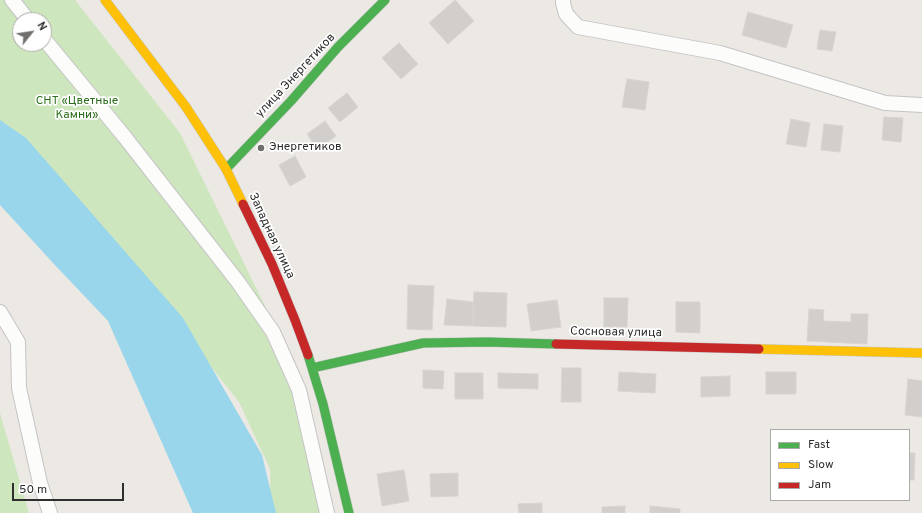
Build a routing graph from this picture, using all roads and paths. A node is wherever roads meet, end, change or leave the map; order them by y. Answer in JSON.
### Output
{"nodes":[{"id":1,"x":12,"y":0,"type":"edge"},
{"id":2,"x":385,"y":0,"type":"edge"},
{"id":3,"x":563,"y":0,"type":"edge"},
{"id":4,"x":106,"y":1,"type":"edge"},
{"id":5,"x":22,"y":12,"type":"edge"},
{"id":6,"x":52,"y":49,"type":"edge"},
{"id":7,"x":922,"y":105,"type":"edge"},
{"id":8,"x":226,"y":169,"type":"junction"},
{"id":9,"x":0,"y":312,"type":"edge"},
{"id":10,"x":922,"y":353,"type":"edge"},
{"id":11,"x":312,"y":368,"type":"junction"},
{"id":12,"x":50,"y":513,"type":"edge"},
{"id":13,"x":327,"y":513,"type":"edge"},
{"id":14,"x":349,"y":513,"type":"edge"}],
"edges":[{"from":1,"to":5,"type":"street"},
{"from":2,"to":8,"type":"street","name":"улица Энергетиков"},
{"from":3,"to":7,"type":"street"},
{"from":4,"to":8,"type":"street","name":"Западная улица"},
{"from":6,"to":13,"type":"street"},
{"from":8,"to":11,"type":"street","name":"Западная улица"},
{"from":9,"to":12,"type":"street"},
{"from":10,"to":11,"type":"street","name":"Сосновая улица"},
{"from":11,"to":14,"type":"street","name":"Западная улица"}]}
